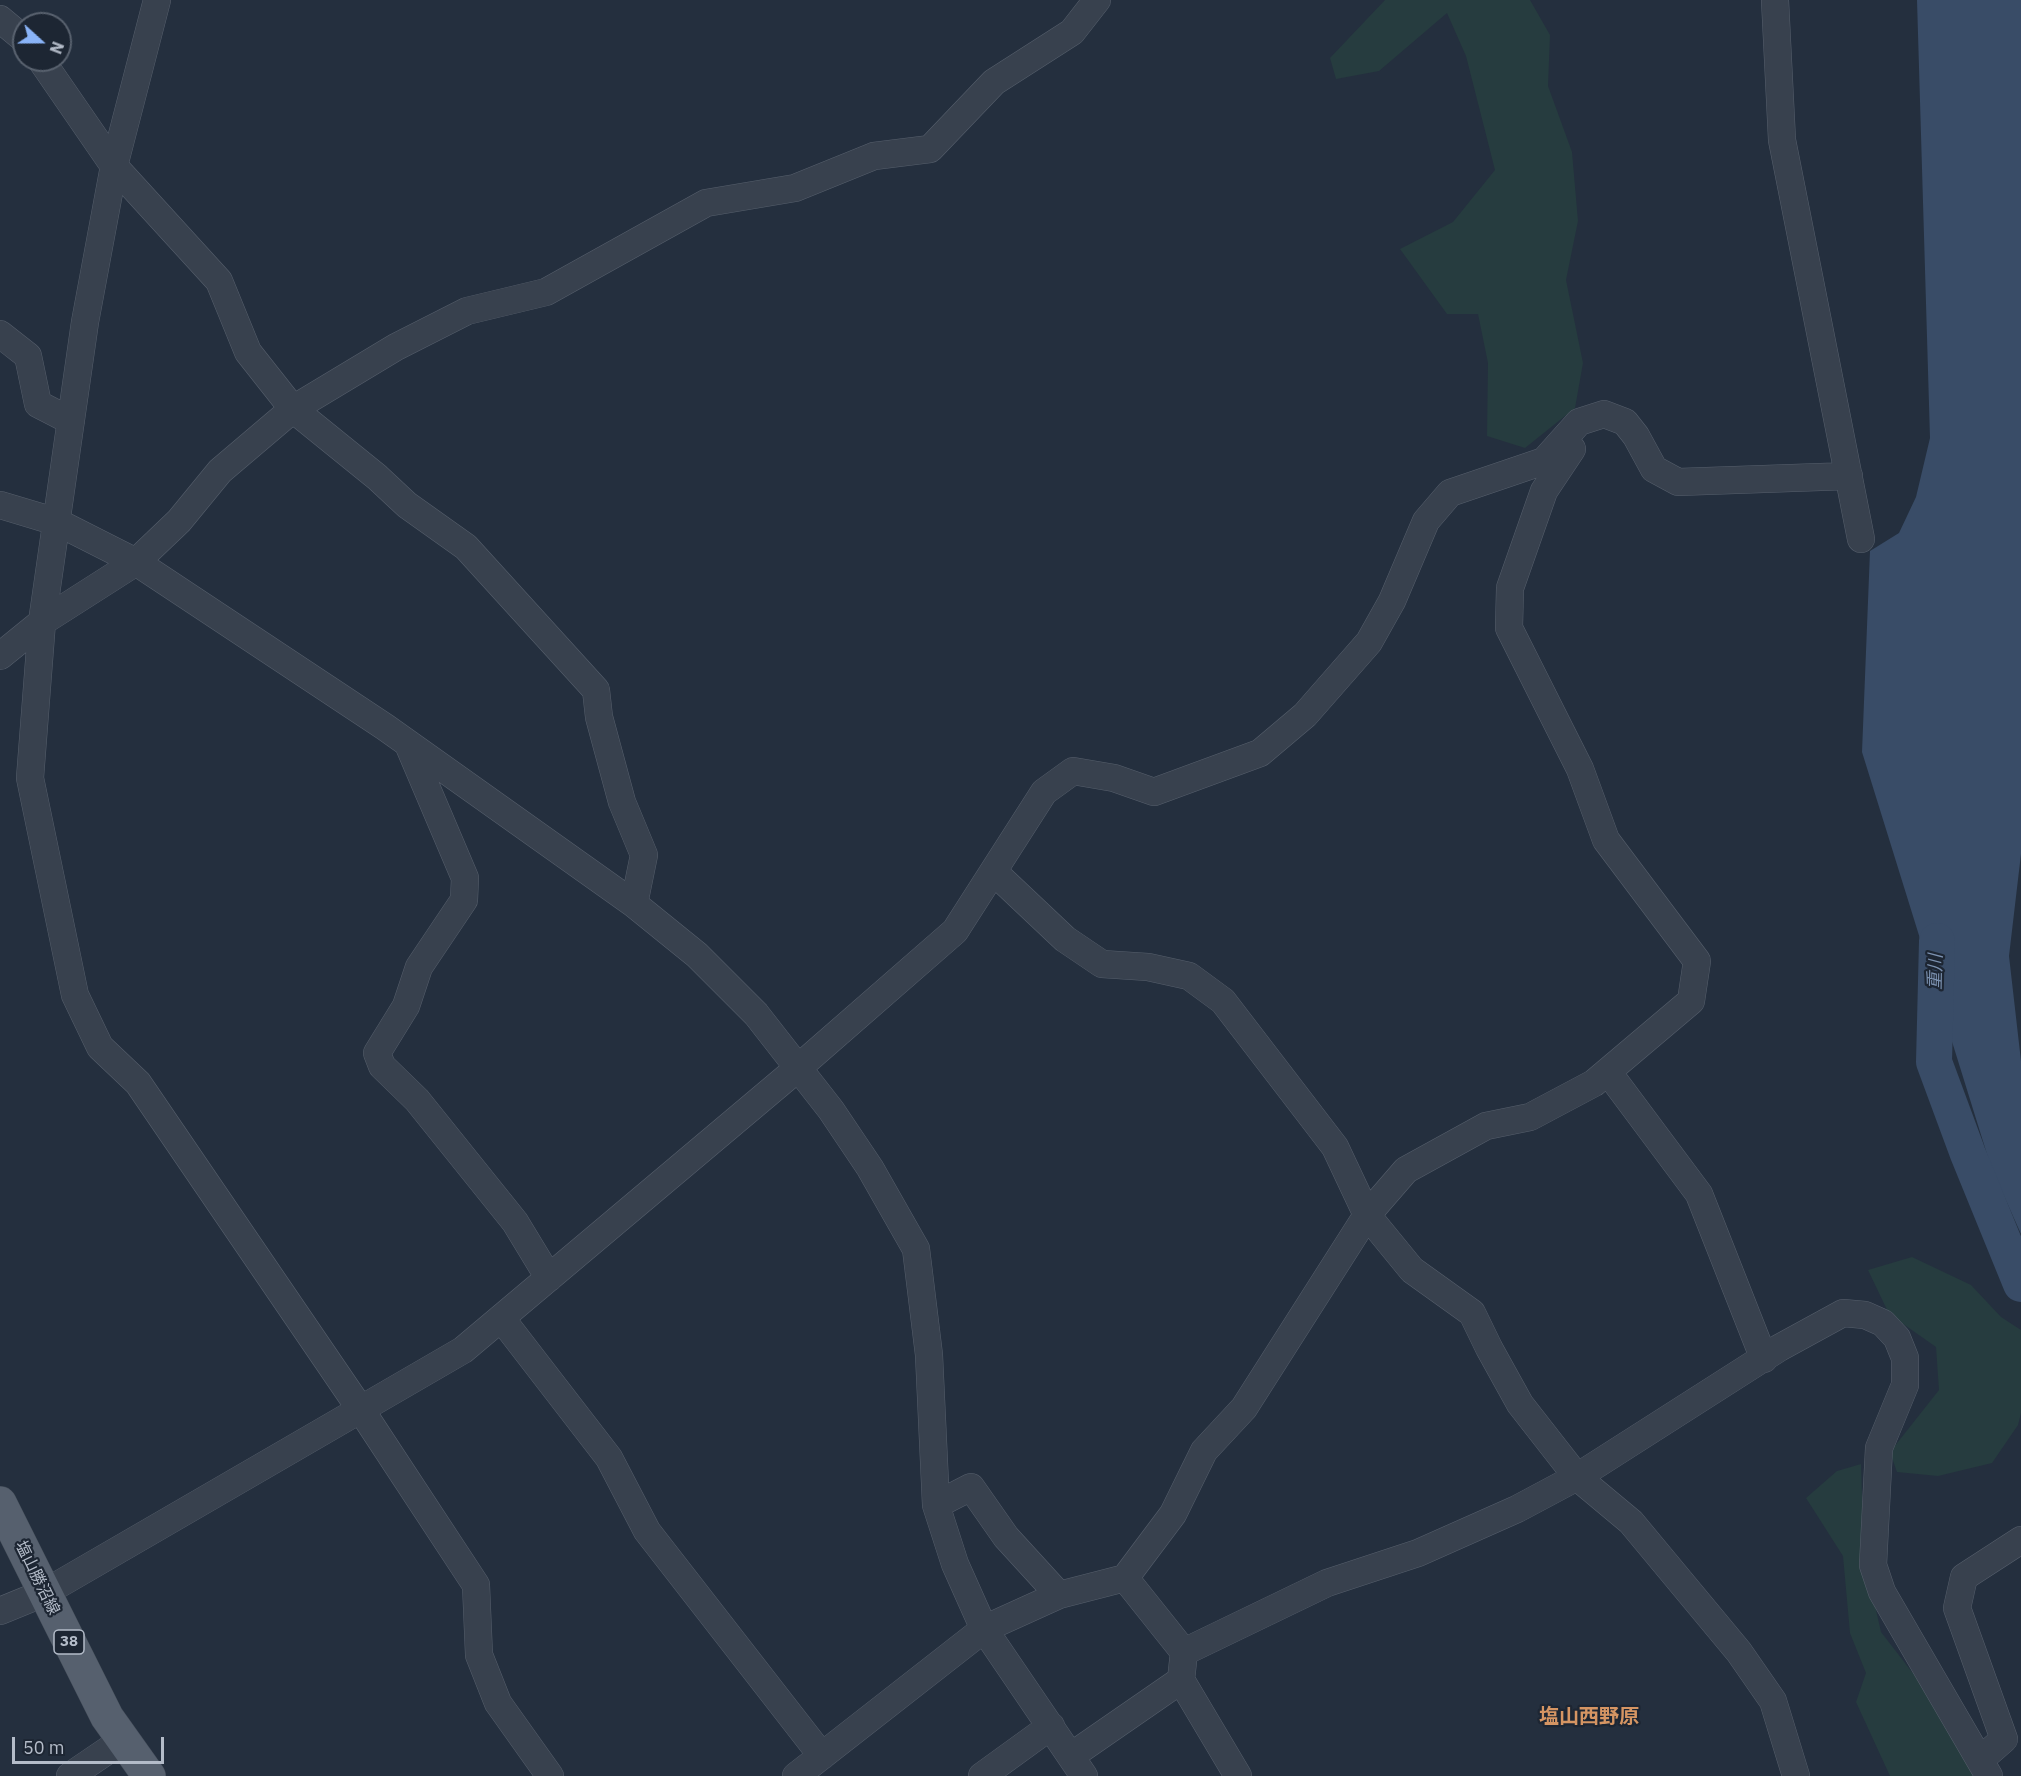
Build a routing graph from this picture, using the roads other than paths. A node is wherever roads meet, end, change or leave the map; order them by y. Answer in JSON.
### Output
{"nodes":[{"id":1,"x":157,"y":0,"type":"edge"},
{"id":2,"x":1097,"y":0,"type":"edge"},
{"id":3,"x":1775,"y":0,"type":"edge"},
{"id":4,"x":0,"y":20,"type":"edge"},
{"id":5,"x":12,"y":30,"type":"edge"},
{"id":6,"x":49,"y":72,"type":"edge"},
{"id":7,"x":114,"y":166,"type":"junction"},
{"id":8,"x":0,"y":334,"type":"edge"},
{"id":9,"x":293,"y":409,"type":"junction"},
{"id":10,"x":1593,"y":417,"type":"junction"},
{"id":11,"x":71,"y":421,"type":"junction"},
{"id":12,"x":1849,"y":476,"type":"junction"},
{"id":13,"x":0,"y":505,"type":"edge"},
{"id":14,"x":57,"y":522,"type":"junction"},
{"id":15,"x":1861,"y":539,"type":"dead end"},
{"id":16,"x":136,"y":562,"type":"junction"},
{"id":17,"x":42,"y":622,"type":"junction"},
{"id":18,"x":0,"y":656,"type":"edge"},
{"id":19,"x":408,"y":743,"type":"junction"},
{"id":20,"x":994,"y":872,"type":"junction"},
{"id":21,"x":634,"y":904,"type":"junction"},
{"id":22,"x":798,"y":1068,"type":"junction"},
{"id":23,"x":1608,"y":1072,"type":"junction"},
{"id":24,"x":1367,"y":1215,"type":"junction"},
{"id":25,"x":549,"y":1278,"type":"junction"},
{"id":26,"x":501,"y":1318,"type":"junction"},
{"id":27,"x":1764,"y":1359,"type":"junction"},
{"id":28,"x":360,"y":1410,"type":"junction"},
{"id":29,"x":1577,"y":1477,"type":"junction"},
{"id":30,"x":0,"y":1503,"type":"edge"},
{"id":31,"x":936,"y":1506,"type":"junction"},
{"id":32,"x":2021,"y":1540,"type":"edge"},
{"id":33,"x":1125,"y":1578,"type":"junction"},
{"id":34,"x":44,"y":1593,"type":"junction"},
{"id":35,"x":1059,"y":1595,"type":"junction"},
{"id":36,"x":0,"y":1611,"type":"edge"},
{"id":37,"x":984,"y":1629,"type":"junction"},
{"id":38,"x":1184,"y":1652,"type":"junction"},
{"id":39,"x":1181,"y":1680,"type":"junction"},
{"id":40,"x":1051,"y":1726,"type":"junction"},
{"id":41,"x":123,"y":1740,"type":"junction"},
{"id":42,"x":822,"y":1756,"type":"junction"},
{"id":43,"x":1077,"y":1766,"type":"edge"},
{"id":44,"x":1985,"y":1768,"type":"edge"},
{"id":45,"x":70,"y":1776,"type":"edge"},
{"id":46,"x":149,"y":1776,"type":"edge"},
{"id":47,"x":550,"y":1776,"type":"edge"},
{"id":48,"x":796,"y":1776,"type":"edge"},
{"id":49,"x":982,"y":1776,"type":"edge"},
{"id":50,"x":1238,"y":1776,"type":"edge"},
{"id":51,"x":1796,"y":1776,"type":"edge"}],
"edges":[{"from":1,"to":7,"type":"street"},
{"from":2,"to":9,"type":"street"},
{"from":3,"to":12,"type":"street"},
{"from":4,"to":5,"type":"street"},
{"from":6,"to":7,"type":"street"},
{"from":7,"to":9,"type":"street"},
{"from":7,"to":11,"type":"street"},
{"from":8,"to":11,"type":"street"},
{"from":9,"to":16,"type":"street"},
{"from":9,"to":21,"type":"street"},
{"from":10,"to":12,"type":"street"},
{"from":10,"to":20,"type":"street"},
{"from":10,"to":23,"type":"street"},
{"from":11,"to":14,"type":"street"},
{"from":12,"to":15,"type":"street"},
{"from":13,"to":14,"type":"street"},
{"from":14,"to":16,"type":"street"},
{"from":14,"to":17,"type":"street"},
{"from":16,"to":17,"type":"street"},
{"from":16,"to":19,"type":"street"},
{"from":17,"to":18,"type":"street"},
{"from":17,"to":28,"type":"street"},
{"from":19,"to":21,"type":"street"},
{"from":19,"to":25,"type":"street"},
{"from":20,"to":22,"type":"street"},
{"from":20,"to":24,"type":"street"},
{"from":21,"to":22,"type":"street"},
{"from":22,"to":25,"type":"street"},
{"from":22,"to":31,"type":"street"},
{"from":23,"to":24,"type":"street"},
{"from":23,"to":27,"type":"street"},
{"from":24,"to":29,"type":"street"},
{"from":24,"to":33,"type":"street"},
{"from":25,"to":26,"type":"street"},
{"from":26,"to":28,"type":"street"},
{"from":26,"to":42,"type":"street"},
{"from":27,"to":29,"type":"street"},
{"from":27,"to":44,"type":"street"},
{"from":28,"to":34,"type":"street"},
{"from":28,"to":47,"type":"street"},
{"from":29,"to":38,"type":"street"},
{"from":29,"to":51,"type":"street"},
{"from":30,"to":34,"type":"main road","name":"塩山勝沼線","number":"38"},
{"from":31,"to":35,"type":"street"},
{"from":31,"to":37,"type":"street"},
{"from":32,"to":44,"type":"street"},
{"from":33,"to":35,"type":"street"},
{"from":33,"to":38,"type":"street"},
{"from":34,"to":36,"type":"street"},
{"from":34,"to":41,"type":"main road","name":"塩山勝沼線","number":"38"},
{"from":35,"to":37,"type":"street"},
{"from":37,"to":40,"type":"street"},
{"from":37,"to":42,"type":"street"},
{"from":38,"to":39,"type":"street"},
{"from":39,"to":43,"type":"street"},
{"from":39,"to":50,"type":"street"},
{"from":40,"to":43,"type":"street"},
{"from":40,"to":49,"type":"street"},
{"from":41,"to":45,"type":"street"},
{"from":41,"to":46,"type":"main road","name":"塩山勝沼線","number":"38"},
{"from":42,"to":48,"type":"street"}]}
